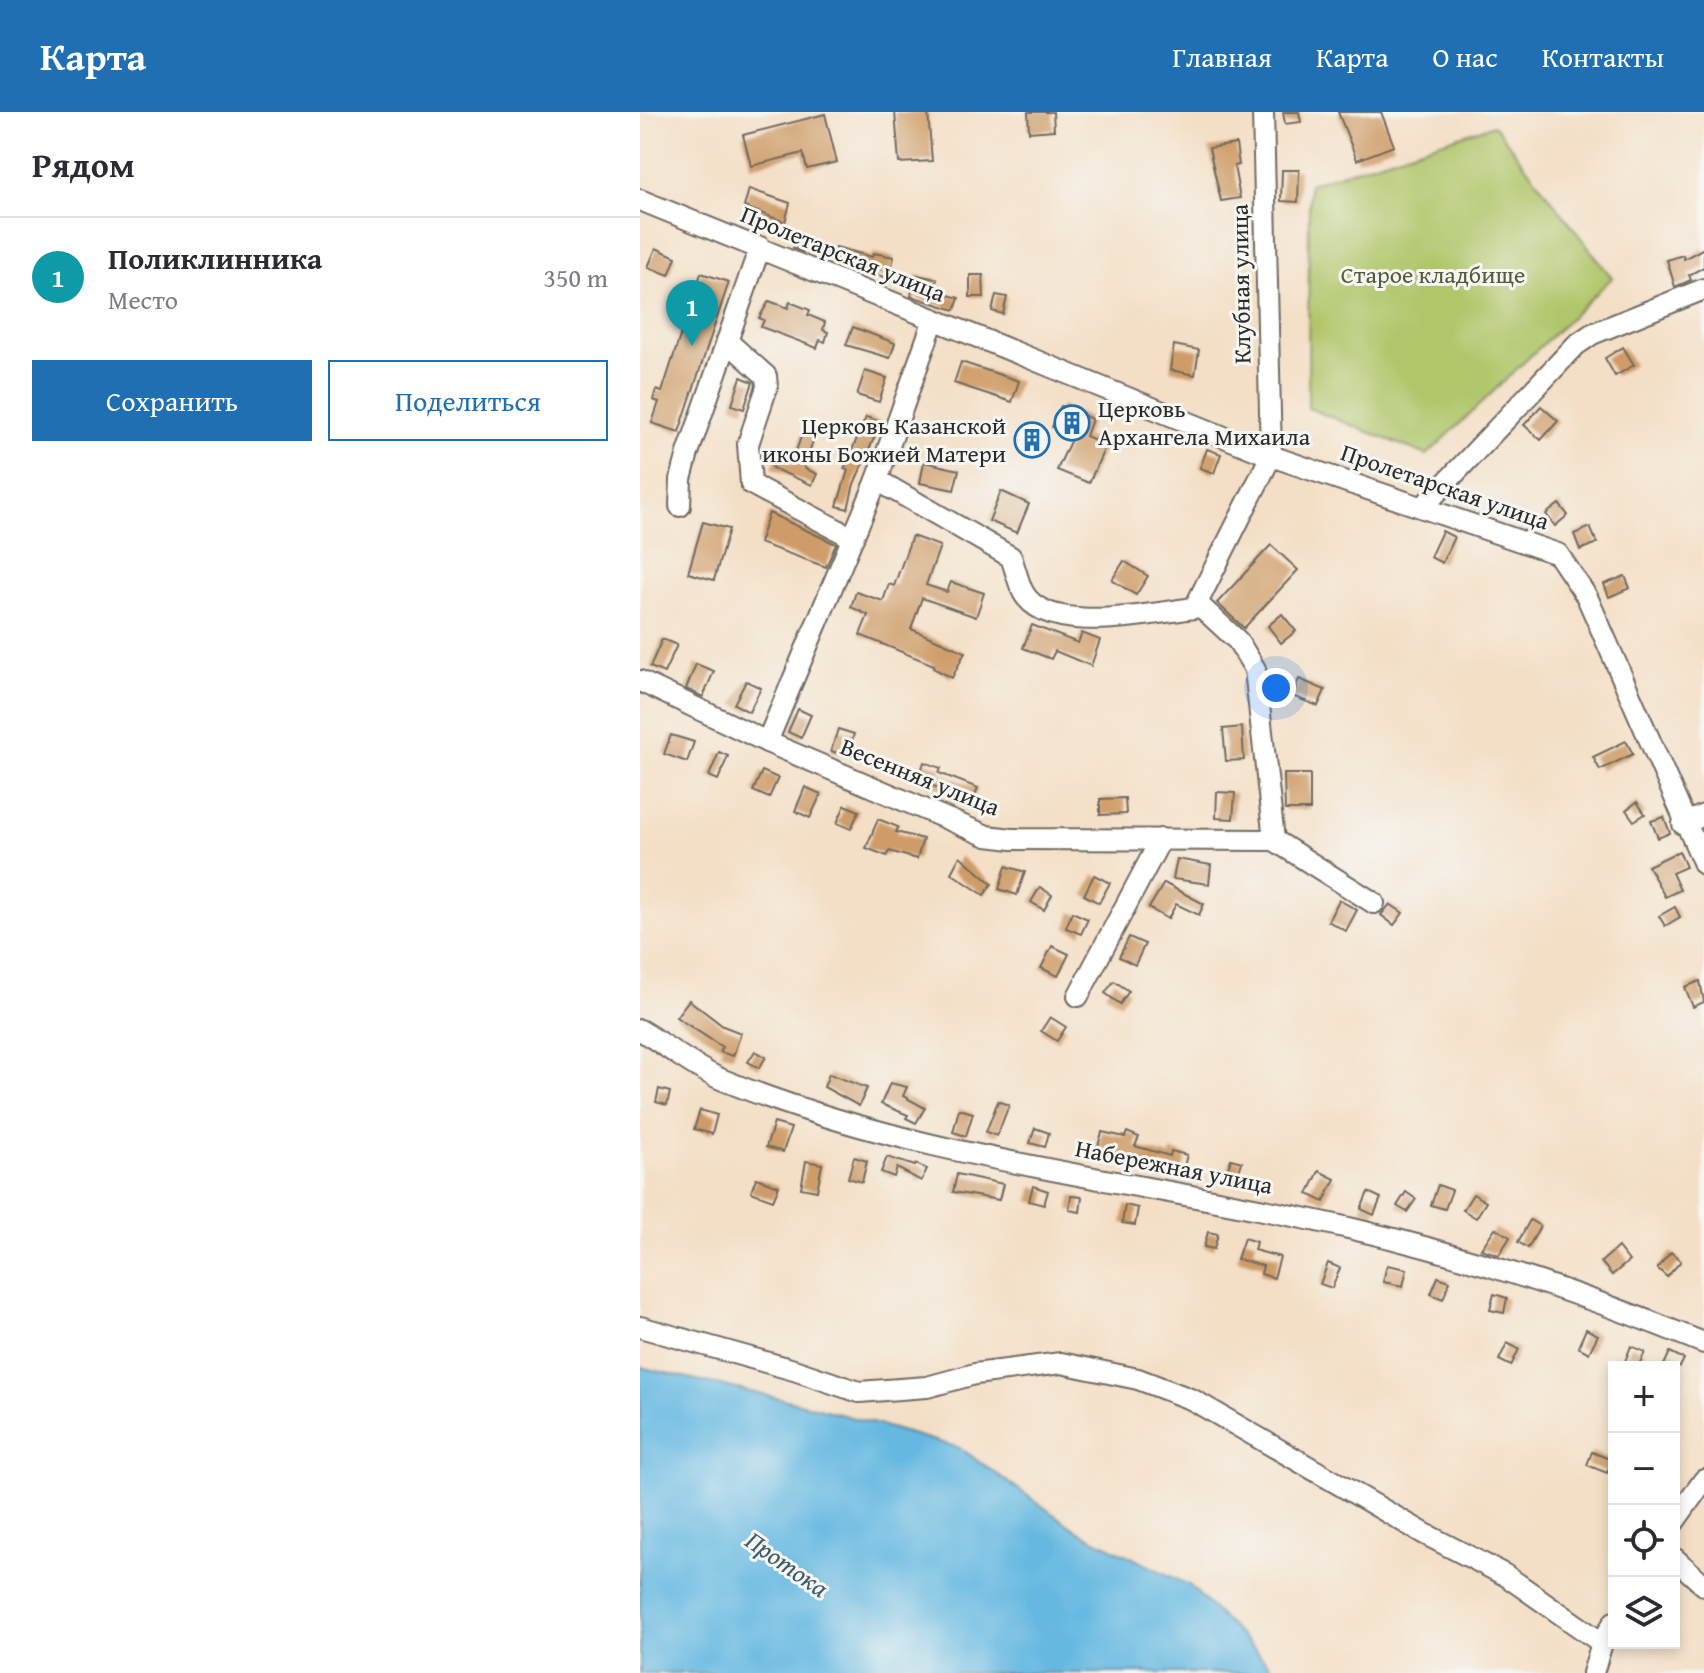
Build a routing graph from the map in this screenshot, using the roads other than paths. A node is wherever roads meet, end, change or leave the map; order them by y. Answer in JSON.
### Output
{"nodes":[{"id":1,"x":1263,"y":112,"type":"edge"},
{"id":2,"x":640,"y":200,"type":"edge"},
{"id":3,"x":760,"y":247,"type":"junction"},
{"id":4,"x":1704,"y":289,"type":"edge"},
{"id":5,"x":934,"y":319,"type":"junction"},
{"id":6,"x":727,"y":341,"type":"junction"},
{"id":7,"x":1271,"y":456,"type":"junction"},
{"id":8,"x":877,"y":480,"type":"junction"},
{"id":9,"x":680,"y":506,"type":"dead end"},
{"id":10,"x":1423,"y":507,"type":"junction"},
{"id":11,"x":853,"y":538,"type":"junction"},
{"id":12,"x":1197,"y":603,"type":"junction"},
{"id":13,"x":640,"y":681,"type":"edge"},
{"id":14,"x":767,"y":742,"type":"junction"},
{"id":15,"x":1704,"y":815,"type":"edge"},
{"id":16,"x":1683,"y":824,"type":"junction"},
{"id":17,"x":1161,"y":839,"type":"junction"},
{"id":18,"x":1274,"y":840,"type":"junction"},
{"id":19,"x":1704,"y":864,"type":"edge"},
{"id":20,"x":1374,"y":903,"type":"dead end"},
{"id":21,"x":1078,"y":996,"type":"dead end"},
{"id":22,"x":640,"y":1030,"type":"edge"},
{"id":23,"x":640,"y":1327,"type":"edge"},
{"id":24,"x":1704,"y":1343,"type":"edge"},
{"id":25,"x":1704,"y":1480,"type":"edge"},
{"id":26,"x":1680,"y":1514,"type":"edge"},
{"id":27,"x":1680,"y":1563,"type":"edge"},
{"id":28,"x":1704,"y":1585,"type":"edge"},
{"id":29,"x":1608,"y":1632,"type":"edge"},
{"id":30,"x":1602,"y":1643,"type":"junction"},
{"id":31,"x":1593,"y":1673,"type":"edge"}],
"edges":[{"from":1,"to":7,"type":"street","name":"Клубная улица"},
{"from":2,"to":3,"type":"street","name":"Пролетарская улица"},
{"from":3,"to":5,"type":"street","name":"Пролетарская улица"},
{"from":3,"to":6,"type":"street"},
{"from":4,"to":10,"type":"street"},
{"from":5,"to":7,"type":"street","name":"Пролетарская улица"},
{"from":5,"to":8,"type":"street"},
{"from":6,"to":9,"type":"street"},
{"from":6,"to":11,"type":"street"},
{"from":7,"to":10,"type":"street","name":"Пролетарская улица"},
{"from":7,"to":12,"type":"street"},
{"from":8,"to":11,"type":"street"},
{"from":8,"to":12,"type":"street"},
{"from":10,"to":16,"type":"street","name":"Пролетарская улица"},
{"from":11,"to":14,"type":"street"},
{"from":12,"to":18,"type":"street"},
{"from":13,"to":14,"type":"street","name":"Весенняя улица"},
{"from":14,"to":17,"type":"street","name":"Весенняя улица"},
{"from":15,"to":16,"type":"street"},
{"from":16,"to":19,"type":"street","name":"Пролетарская улица"},
{"from":17,"to":18,"type":"street","name":"Весенняя улица"},
{"from":17,"to":21,"type":"street"},
{"from":18,"to":20,"type":"street"},
{"from":22,"to":24,"type":"street","name":"Набережная улица"},
{"from":23,"to":30,"type":"street"},
{"from":25,"to":26,"type":"street"},
{"from":27,"to":28,"type":"street"},
{"from":29,"to":30,"type":"street"},
{"from":30,"to":31,"type":"street"}]}
